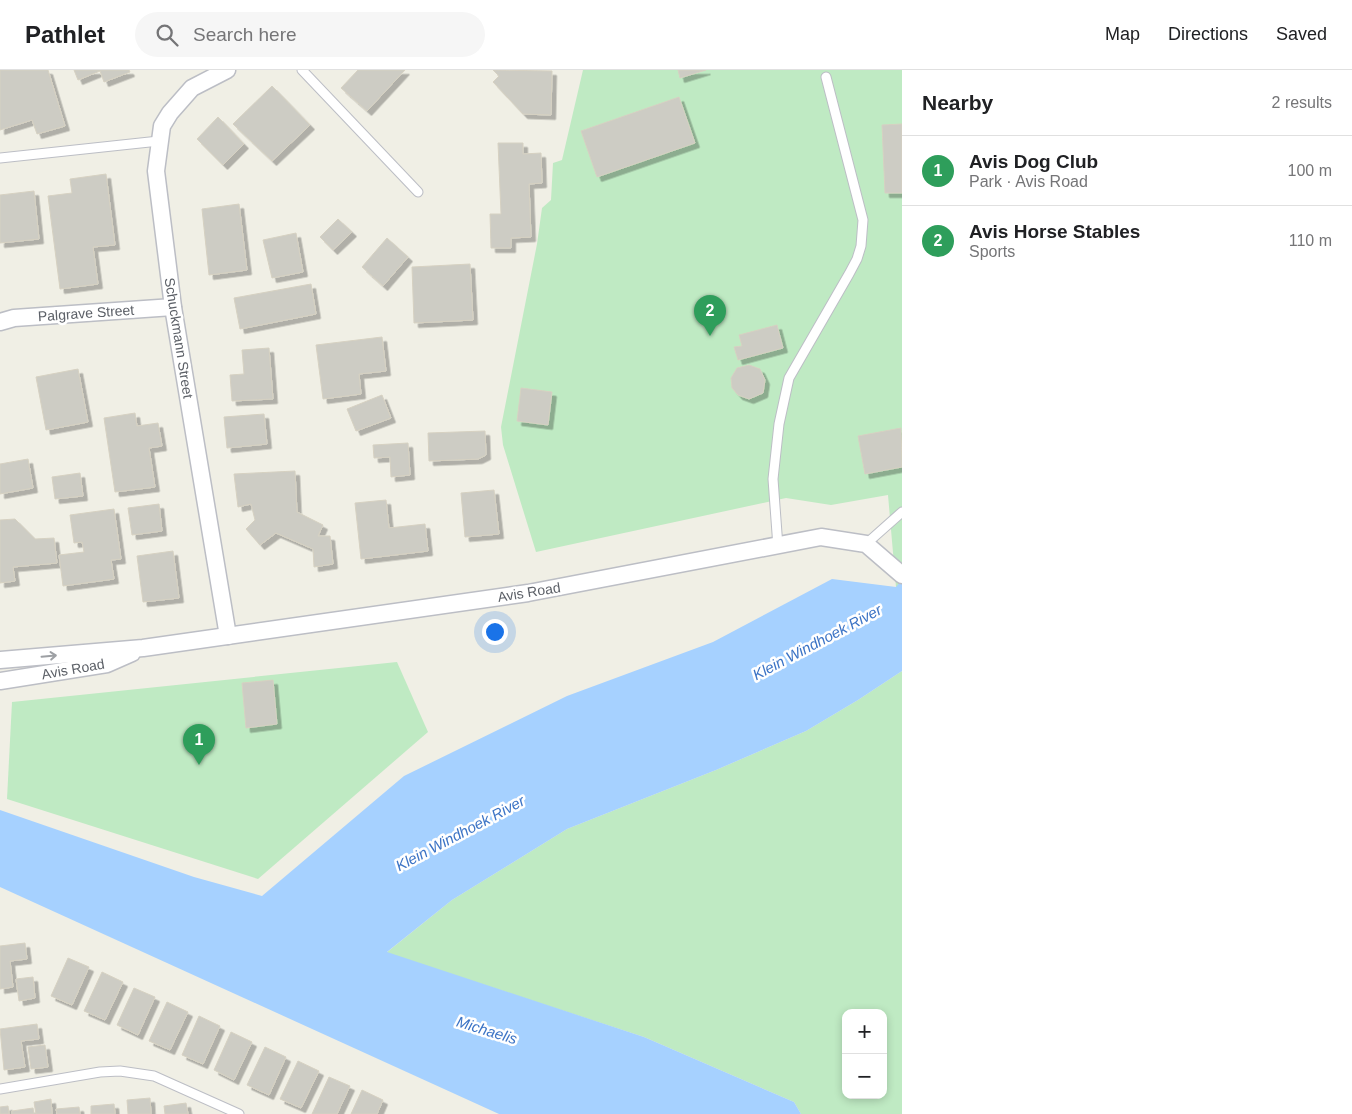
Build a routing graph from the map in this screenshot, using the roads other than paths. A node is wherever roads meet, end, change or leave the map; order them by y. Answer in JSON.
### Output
{"nodes":[{"id":1,"x":227,"y":70,"type":"edge"},
{"id":2,"x":302,"y":70,"type":"edge"},
{"id":3,"x":826,"y":77,"type":"dead end"},
{"id":4,"x":159,"y":142,"type":"junction"},
{"id":5,"x":0,"y":158,"type":"edge"},
{"id":6,"x":418,"y":192,"type":"dead end"},
{"id":7,"x":173,"y":307,"type":"junction"},
{"id":8,"x":0,"y":322,"type":"edge"},
{"id":9,"x":902,"y":512,"type":"edge"},
{"id":10,"x":866,"y":544,"type":"junction"},
{"id":11,"x":778,"y":547,"type":"junction"},
{"id":12,"x":902,"y":575,"type":"edge"},
{"id":13,"x":228,"y":636,"type":"junction"},
{"id":14,"x":143,"y":648,"type":"junction"},
{"id":15,"x":0,"y":660,"type":"edge"},
{"id":16,"x":0,"y":681,"type":"edge"},
{"id":17,"x":0,"y":1090,"type":"edge"},
{"id":18,"x":238,"y":1114,"type":"edge"}],
"edges":[{"from":1,"to":4,"type":"street","name":"Schuckmann Street"},
{"from":2,"to":6,"type":"lane"},
{"from":3,"to":11,"type":"lane"},
{"from":4,"to":5,"type":"lane"},
{"from":4,"to":7,"type":"street","name":"Schuckmann Street"},
{"from":7,"to":8,"type":"street","name":"Palgrave Street"},
{"from":7,"to":13,"type":"street","name":"Schuckmann Street"},
{"from":9,"to":10,"type":"lane"},
{"from":10,"to":11,"type":"street","name":"Avis Road"},
{"from":10,"to":12,"type":"street"},
{"from":11,"to":13,"type":"street","name":"Avis Road"},
{"from":13,"to":14,"type":"street","name":"Avis Road"},
{"from":15,"to":14,"type":"street","name":"Avis Road","one_way":true},
{"from":14,"to":16,"type":"street","name":"Avis Road"},
{"from":17,"to":18,"type":"lane"}]}
